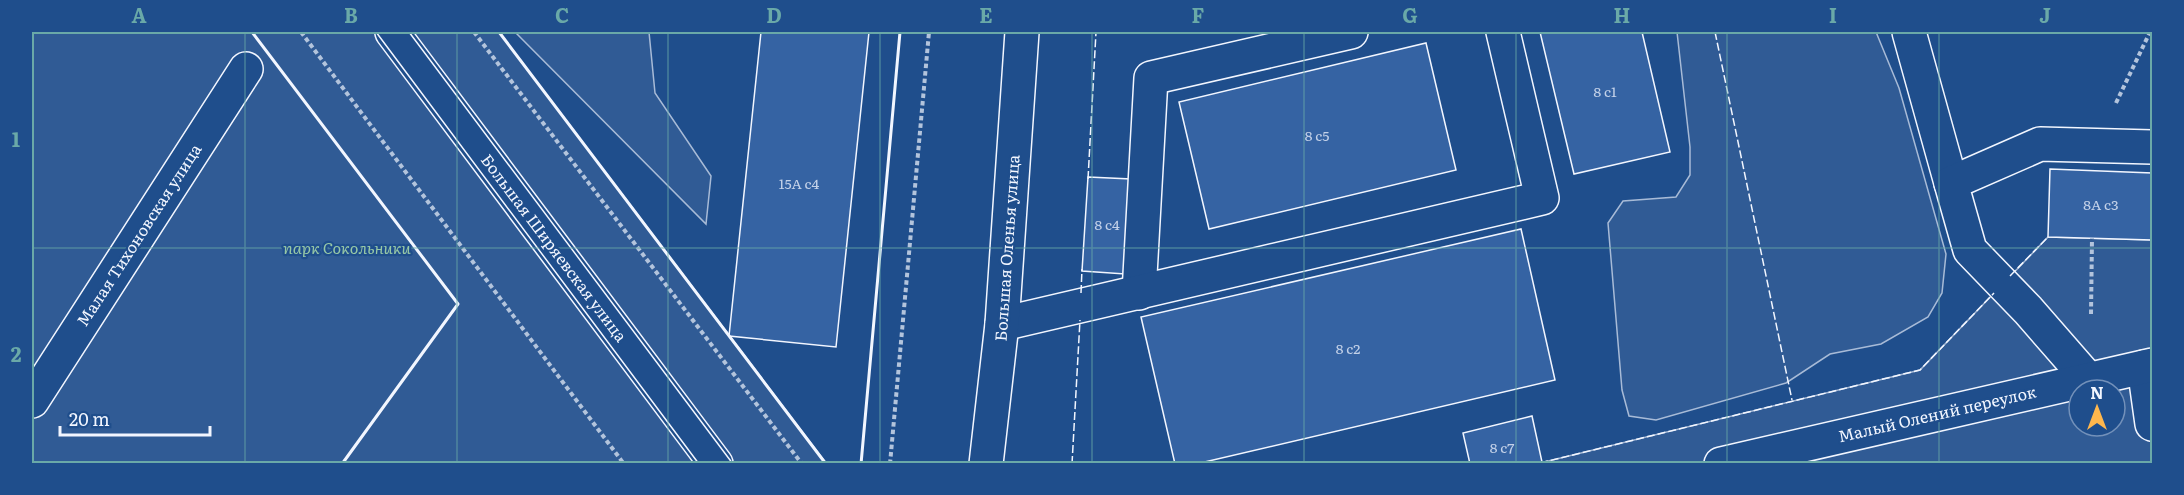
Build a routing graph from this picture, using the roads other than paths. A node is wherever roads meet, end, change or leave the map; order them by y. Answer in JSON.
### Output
{"nodes":[{"id":1,"x":392,"y":32,"type":"edge"},
{"id":2,"x":1022,"y":32,"type":"edge"},
{"id":3,"x":1351,"y":32,"type":"edge"},
{"id":4,"x":1503,"y":32,"type":"edge"},
{"id":5,"x":1909,"y":32,"type":"edge"},
{"id":6,"x":246,"y":69,"type":"dead end"},
{"id":7,"x":2152,"y":147,"type":"edge"},
{"id":8,"x":1951,"y":183,"type":"junction"},
{"id":9,"x":1139,"y":293,"type":"junction"},
{"id":10,"x":1002,"y":324,"type":"junction"},
{"id":11,"x":2148,"y":366,"type":"edge"},
{"id":12,"x":2087,"y":378,"type":"edge"},
{"id":13,"x":2097,"y":378,"type":"edge"},
{"id":14,"x":2067,"y":385,"type":"edge"},
{"id":15,"x":32,"y":401,"type":"edge"},
{"id":16,"x":2152,"y":424,"type":"edge"},
{"id":17,"x":716,"y":464,"type":"edge"},
{"id":18,"x":986,"y":464,"type":"edge"},
{"id":19,"x":1721,"y":464,"type":"edge"}],
"edges":[{"from":1,"to":17,"type":"street","name":"Большая Ширяевская улица"},
{"from":2,"to":10,"type":"street","name":"Большая Оленья улица"},
{"from":3,"to":9,"type":"street"},
{"from":4,"to":9,"type":"street"},
{"from":5,"to":8,"type":"street"},
{"from":6,"to":15,"type":"street","name":"Малая Тихоновская улица"},
{"from":7,"to":8,"type":"street"},
{"from":8,"to":12,"type":"street"},
{"from":9,"to":10,"type":"street"},
{"from":10,"to":18,"type":"street","name":"Большая Оленья улица"},
{"from":11,"to":13,"type":"street","name":"Малый Олений переулок"},
{"from":11,"to":16,"type":"street"},
{"from":14,"to":19,"type":"street","name":"Малый Олений переулок"}]}
